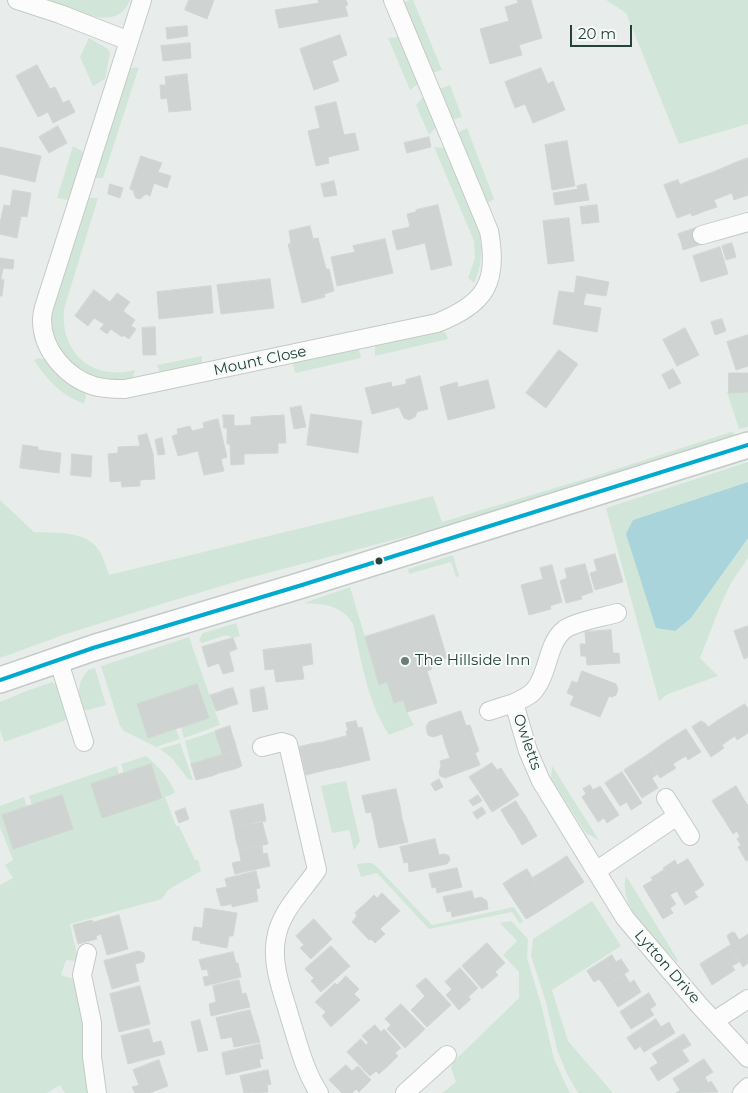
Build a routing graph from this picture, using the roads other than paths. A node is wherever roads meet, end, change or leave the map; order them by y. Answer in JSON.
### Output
{"nodes":[{"id":1,"x":17,"y":0,"type":"edge"},
{"id":2,"x":142,"y":0,"type":"edge"},
{"id":3,"x":393,"y":0,"type":"edge"},
{"id":4,"x":129,"y":41,"type":"junction"},
{"id":5,"x":748,"y":222,"type":"edge"},
{"id":6,"x":702,"y":235,"type":"dead end"},
{"id":7,"x":748,"y":445,"type":"edge"},
{"id":8,"x":617,"y":613,"type":"dead end"},
{"id":9,"x":58,"y":658,"type":"junction"},
{"id":10,"x":0,"y":680,"type":"edge"},
{"id":11,"x":514,"y":703,"type":"junction"},
{"id":12,"x":489,"y":711,"type":"dead end"},
{"id":13,"x":84,"y":742,"type":"dead end"},
{"id":14,"x":262,"y":747,"type":"dead end"},
{"id":15,"x":541,"y":781,"type":"joint"},
{"id":16,"x":666,"y":798,"type":"dead end"},
{"id":17,"x":677,"y":816,"type":"junction"},
{"id":18,"x":690,"y":836,"type":"dead end"},
{"id":19,"x":596,"y":871,"type":"junction"},
{"id":20,"x":87,"y":953,"type":"dead end"},
{"id":21,"x":748,"y":999,"type":"edge"},
{"id":22,"x":714,"y":1021,"type":"junction"},
{"id":23,"x":447,"y":1055,"type":"dead end"},
{"id":24,"x":748,"y":1058,"type":"edge"},
{"id":25,"x":748,"y":1088,"type":"edge"},
{"id":26,"x":97,"y":1093,"type":"edge"},
{"id":27,"x":319,"y":1093,"type":"edge"},
{"id":28,"x":405,"y":1093,"type":"edge"},
{"id":29,"x":742,"y":1093,"type":"edge"}],
"edges":[{"from":1,"to":4,"type":"street"},
{"from":2,"to":4,"type":"street","name":"Mount Close"},
{"from":3,"to":4,"type":"street","name":"Mount Close"},
{"from":5,"to":6,"type":"street"},
{"from":7,"to":9,"type":"main road"},
{"from":8,"to":11,"type":"street","name":"Owletts"},
{"from":9,"to":10,"type":"main road"},
{"from":9,"to":13,"type":"street"},
{"from":11,"to":12,"type":"street","name":"Owletts"},
{"from":11,"to":15,"type":"street","name":"Owletts"},
{"from":14,"to":27,"type":"street"},
{"from":15,"to":19,"type":"street","name":"Lytton Drive"},
{"from":16,"to":17,"type":"street"},
{"from":17,"to":18,"type":"street"},
{"from":17,"to":19,"type":"street"},
{"from":19,"to":22,"type":"street","name":"Lytton Drive"},
{"from":20,"to":26,"type":"street"},
{"from":21,"to":22,"type":"street"},
{"from":22,"to":24,"type":"street","name":"Lytton Drive"},
{"from":23,"to":28,"type":"street"},
{"from":25,"to":29,"type":"street"}]}
